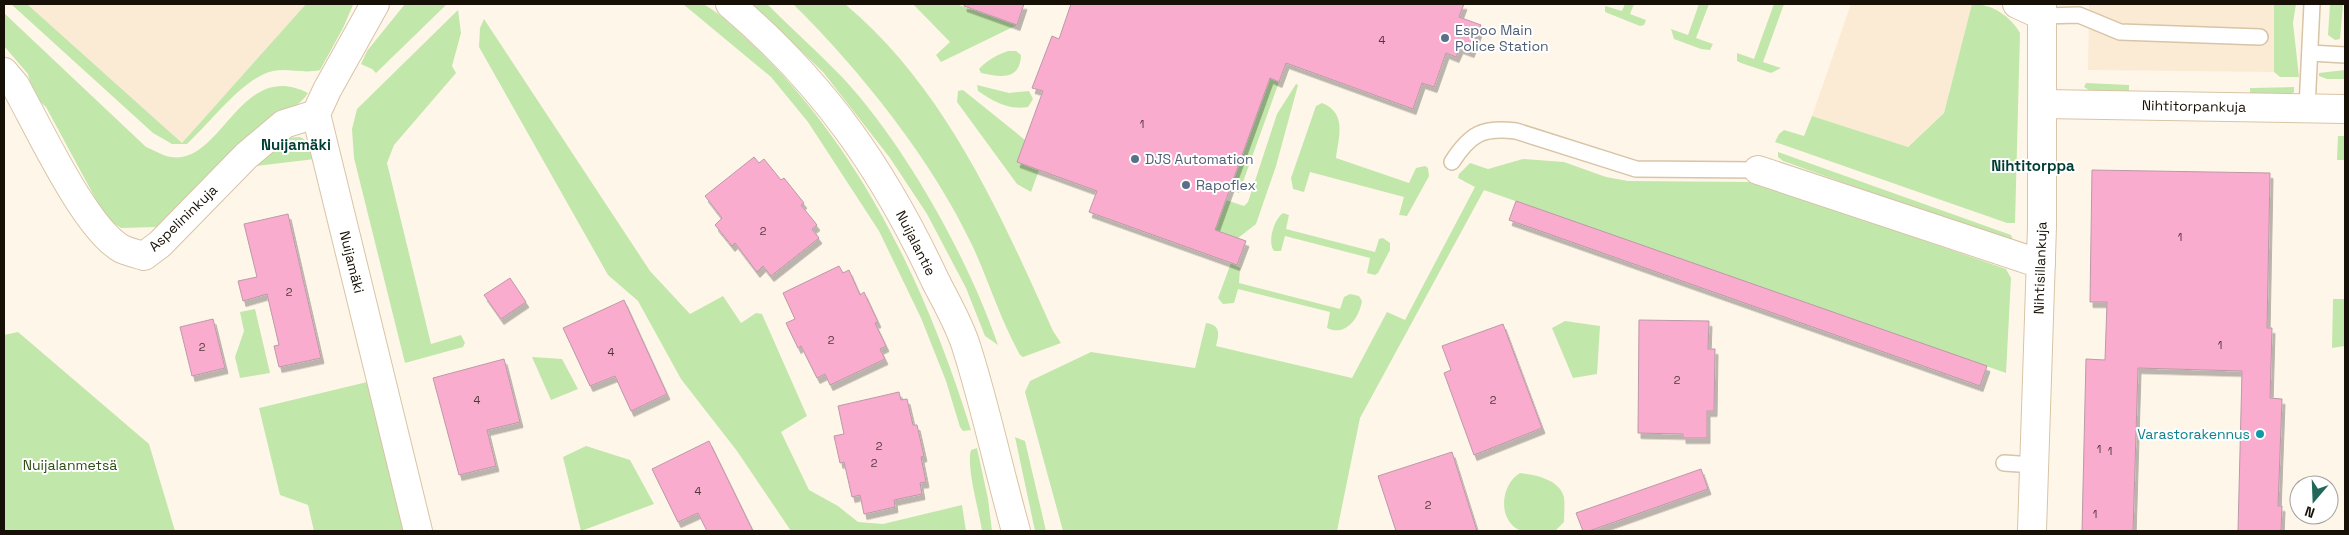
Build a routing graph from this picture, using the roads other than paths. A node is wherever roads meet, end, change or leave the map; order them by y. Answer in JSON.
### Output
{"nodes":[{"id":1,"x":374,"y":4,"type":"edge"},
{"id":2,"x":730,"y":4,"type":"edge"},
{"id":3,"x":2017,"y":4,"type":"edge"},
{"id":4,"x":2312,"y":4,"type":"edge"},
{"id":5,"x":2043,"y":10,"type":"edge"},
{"id":6,"x":2260,"y":37,"type":"dead end"},
{"id":7,"x":2310,"y":54,"type":"junction"},
{"id":8,"x":2345,"y":55,"type":"edge"},
{"id":9,"x":4,"y":72,"type":"edge"},
{"id":10,"x":2043,"y":104,"type":"junction"},
{"id":11,"x":2307,"y":108,"type":"junction"},
{"id":12,"x":2345,"y":109,"type":"edge"},
{"id":13,"x":316,"y":114,"type":"junction"},
{"id":14,"x":1452,"y":162,"type":"dead end"},
{"id":15,"x":1758,"y":170,"type":"joint"},
{"id":16,"x":2040,"y":264,"type":"junction"},
{"id":17,"x":2004,"y":463,"type":"dead end"},
{"id":18,"x":2034,"y":465,"type":"junction"},
{"id":19,"x":418,"y":531,"type":"edge"},
{"id":20,"x":1016,"y":531,"type":"edge"},
{"id":21,"x":2032,"y":531,"type":"edge"}],
"edges":[{"from":1,"to":13,"type":"street"},
{"from":2,"to":20,"type":"street","name":"Nuijalantie"},
{"from":3,"to":5,"type":"street"},
{"from":4,"to":7,"type":"lane"},
{"from":5,"to":6,"type":"lane"},
{"from":5,"to":10,"type":"street","name":"Nihtisillankuja"},
{"from":7,"to":8,"type":"lane"},
{"from":7,"to":11,"type":"lane"},
{"from":9,"to":13,"type":"street","name":"Aspelininkuja"},
{"from":10,"to":11,"type":"street","name":"Nihtitorpankuja"},
{"from":10,"to":16,"type":"street","name":"Nihtisillankuja"},
{"from":11,"to":12,"type":"street","name":"Nihtitorpankuja"},
{"from":13,"to":19,"type":"street","name":"Nuijamäki"},
{"from":14,"to":15,"type":"lane"},
{"from":15,"to":16,"type":"street"},
{"from":16,"to":18,"type":"street","name":"Nihtisillankuja"},
{"from":17,"to":18,"type":"lane"},
{"from":18,"to":21,"type":"street","name":"Nihtisillankuja"}]}
